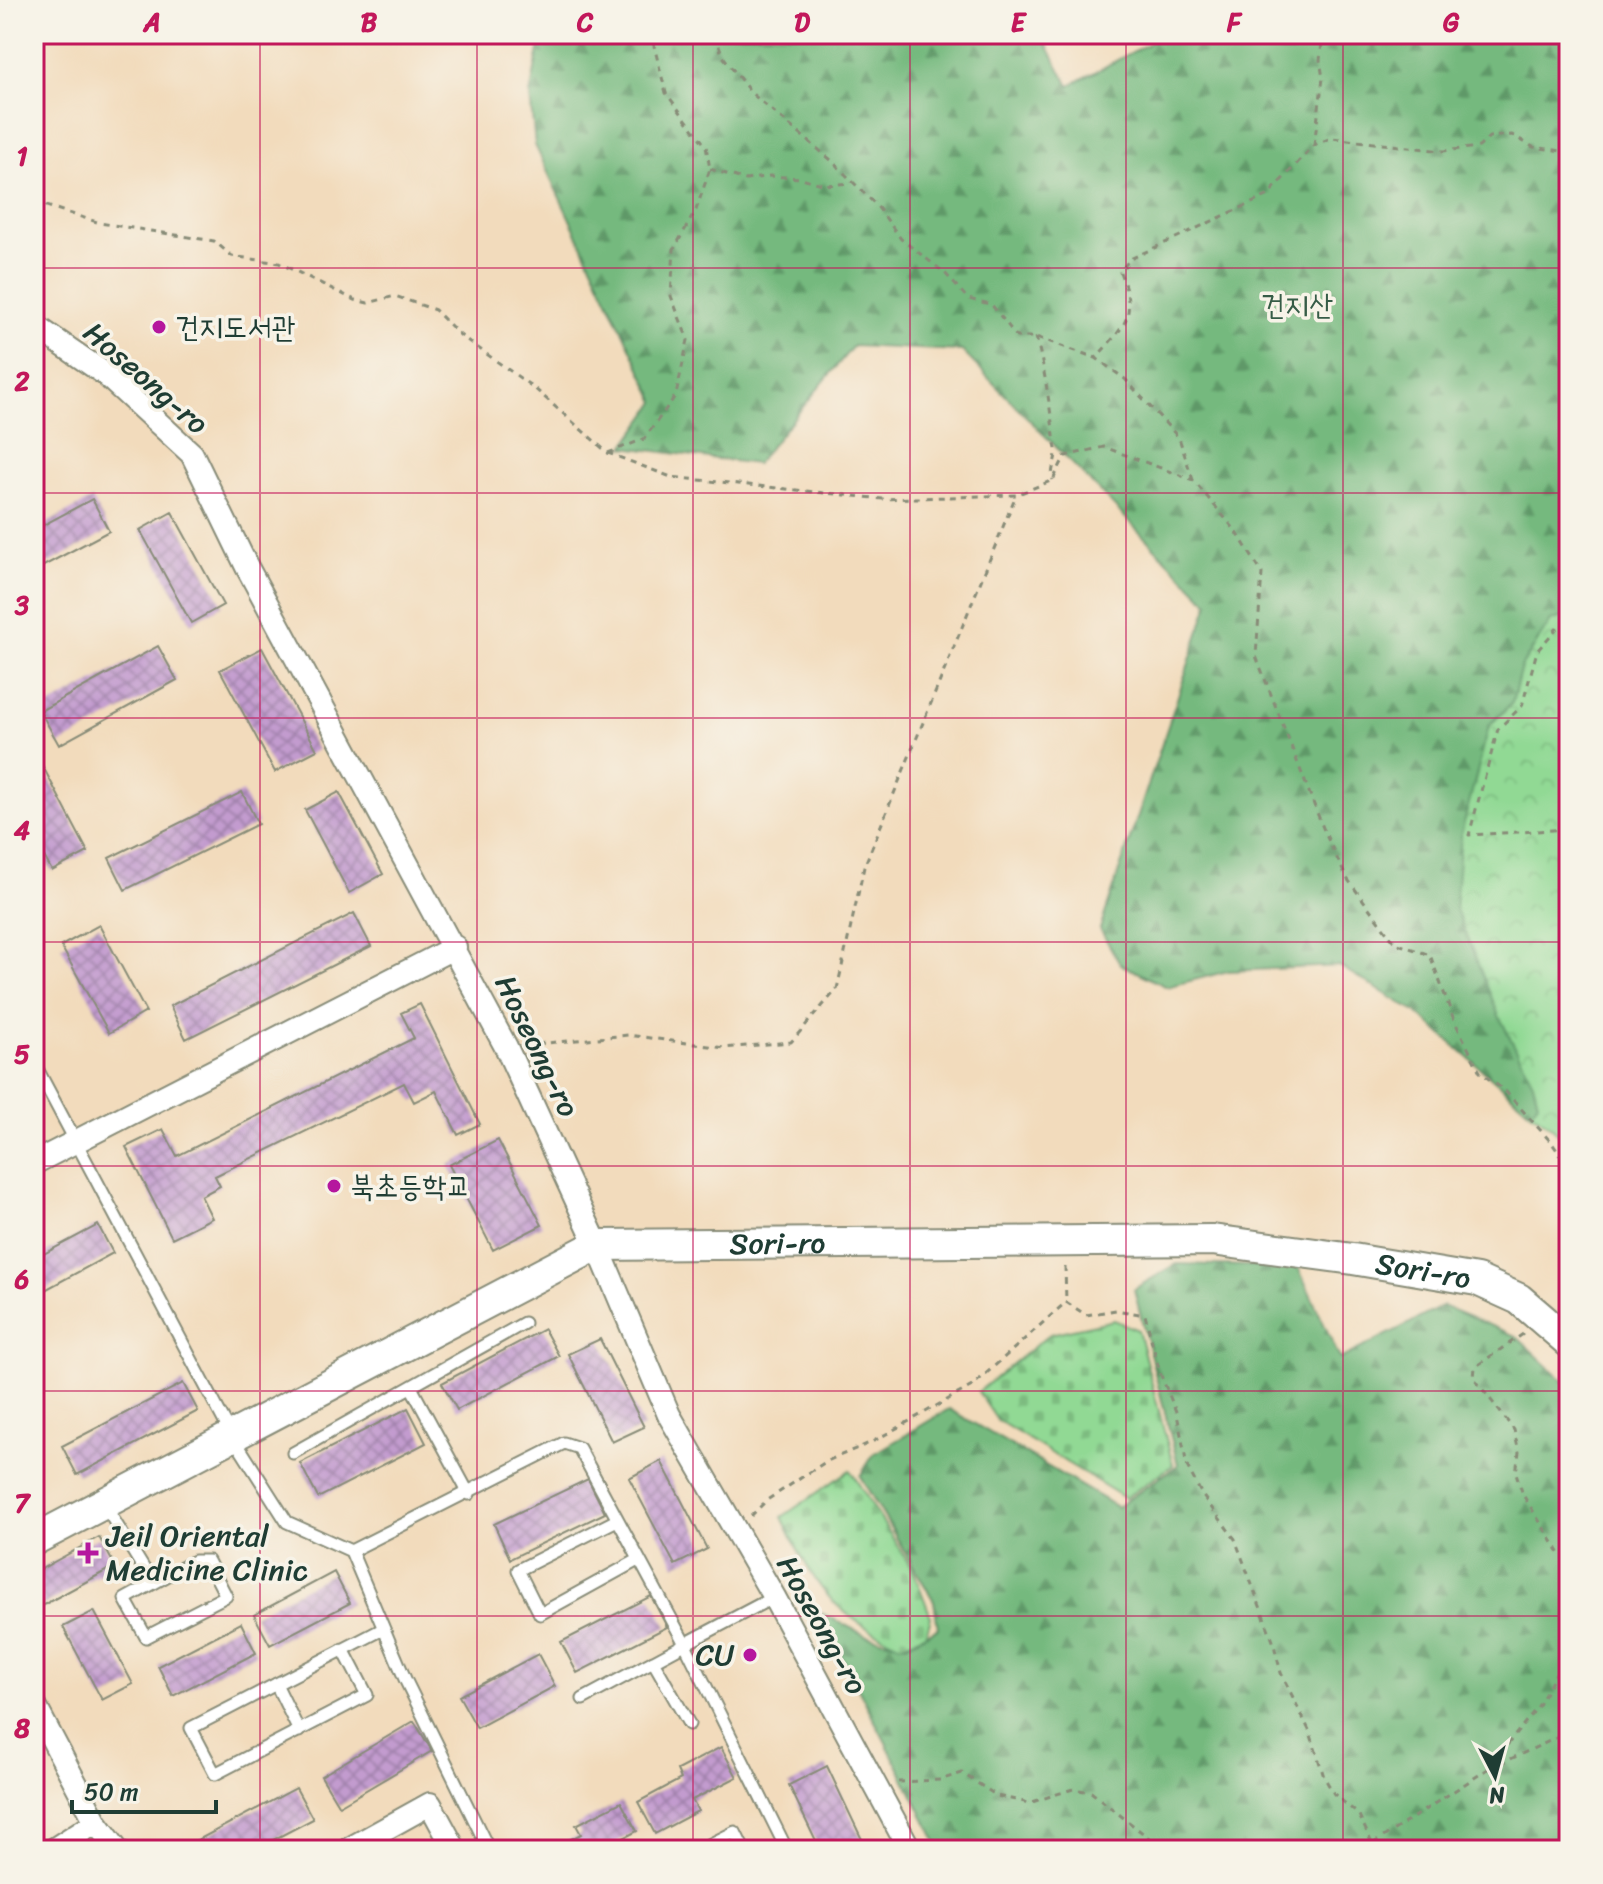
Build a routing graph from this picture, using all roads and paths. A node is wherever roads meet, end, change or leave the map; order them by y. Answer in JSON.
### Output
{"nodes":[{"id":1,"x":651,"y":34,"type":"edge"},
{"id":2,"x":716,"y":34,"type":"edge"},
{"id":3,"x":1323,"y":34,"type":"edge"},
{"id":4,"x":1314,"y":145,"type":"junction"},
{"id":5,"x":1569,"y":152,"type":"edge"},
{"id":6,"x":710,"y":169,"type":"junction"},
{"id":7,"x":851,"y":183,"type":"junction"},
{"id":8,"x":34,"y":202,"type":"edge"},
{"id":9,"x":34,"y":325,"type":"edge"},
{"id":10,"x":1036,"y":337,"type":"junction"},
{"id":11,"x":1096,"y":358,"type":"junction"},
{"id":12,"x":608,"y":453,"type":"junction"},
{"id":13,"x":1053,"y":480,"type":"junction"},
{"id":14,"x":1193,"y":480,"type":"junction"},
{"id":15,"x":1016,"y":495,"type":"junction"},
{"id":16,"x":1569,"y":623,"type":"edge"},
{"id":17,"x":1569,"y":829,"type":"edge"},
{"id":18,"x":455,"y":947,"type":"junction"},
{"id":19,"x":506,"y":1047,"type":"junction"},
{"id":20,"x":34,"y":1063,"type":"edge"},
{"id":21,"x":77,"y":1141,"type":"junction"},
{"id":22,"x":34,"y":1163,"type":"edge"},
{"id":23,"x":1569,"y":1168,"type":"edge"},
{"id":24,"x":1068,"y":1240,"type":"junction"},
{"id":25,"x":597,"y":1245,"type":"junction"},
{"id":26,"x":1066,"y":1302,"type":"junction"},
{"id":27,"x":1544,"y":1320,"type":"junction"},
{"id":28,"x":524,"y":1323,"type":"dead end"},
{"id":29,"x":1569,"y":1342,"type":"edge"},
{"id":30,"x":411,"y":1387,"type":"junction"},
{"id":31,"x":231,"y":1434,"type":"junction"},
{"id":32,"x":293,"y":1453,"type":"dead end"},
{"id":33,"x":469,"y":1494,"type":"junction"},
{"id":34,"x":105,"y":1506,"type":"junction"},
{"id":35,"x":617,"y":1520,"type":"junction"},
{"id":36,"x":736,"y":1532,"type":"junction"},
{"id":37,"x":34,"y":1540,"type":"edge"},
{"id":38,"x":351,"y":1551,"type":"junction"},
{"id":39,"x":638,"y":1560,"type":"junction"},
{"id":40,"x":1569,"y":1568,"type":"edge"},
{"id":41,"x":152,"y":1582,"type":"junction"},
{"id":42,"x":774,"y":1597,"type":"junction"},
{"id":43,"x":383,"y":1629,"type":"junction"},
{"id":44,"x":685,"y":1644,"type":"junction"},
{"id":45,"x":343,"y":1649,"type":"junction"},
{"id":46,"x":1569,"y":1649,"type":"edge"},
{"id":47,"x":653,"y":1661,"type":"junction"},
{"id":48,"x":276,"y":1684,"type":"junction"},
{"id":49,"x":583,"y":1699,"type":"dead end"},
{"id":50,"x":34,"y":1704,"type":"edge"},
{"id":51,"x":689,"y":1724,"type":"dead end"},
{"id":52,"x":299,"y":1731,"type":"junction"},
{"id":53,"x":1569,"y":1732,"type":"edge"},
{"id":54,"x":1488,"y":1769,"type":"junction"},
{"id":55,"x":874,"y":1783,"type":"junction"},
{"id":56,"x":96,"y":1822,"type":"junction"},
{"id":57,"x":1373,"y":1843,"type":"junction"},
{"id":58,"x":53,"y":1850,"type":"edge"},
{"id":59,"x":117,"y":1850,"type":"edge"},
{"id":60,"x":347,"y":1850,"type":"edge"},
{"id":61,"x":455,"y":1850,"type":"edge"},
{"id":62,"x":489,"y":1850,"type":"edge"},
{"id":63,"x":699,"y":1850,"type":"edge"},
{"id":64,"x":744,"y":1850,"type":"edge"},
{"id":65,"x":787,"y":1850,"type":"edge"},
{"id":66,"x":910,"y":1850,"type":"edge"},
{"id":67,"x":1164,"y":1850,"type":"edge"},
{"id":68,"x":1349,"y":1850,"type":"edge"},
{"id":69,"x":1363,"y":1850,"type":"edge"},
{"id":70,"x":1375,"y":1850,"type":"edge"}],
"edges":[{"from":1,"to":6,"type":"path"},
{"from":2,"to":7,"type":"path"},
{"from":3,"to":4,"type":"path"},
{"from":4,"to":5,"type":"path"},
{"from":4,"to":11,"type":"path"},
{"from":6,"to":7,"type":"path"},
{"from":6,"to":12,"type":"path"},
{"from":7,"to":10,"type":"path"},
{"from":8,"to":12,"type":"path"},
{"from":9,"to":18,"type":"street","name":"Hoseong-ro"},
{"from":10,"to":11,"type":"path"},
{"from":10,"to":13,"type":"path"},
{"from":11,"to":14,"type":"path"},
{"from":12,"to":15,"type":"path"},
{"from":13,"to":14,"type":"path"},
{"from":13,"to":15,"type":"path"},
{"from":14,"to":23,"type":"path"},
{"from":15,"to":19,"type":"path"},
{"from":16,"to":17,"type":"path"},
{"from":18,"to":19,"type":"street","name":"Hoseong-ro"},
{"from":18,"to":21,"type":"street"},
{"from":19,"to":25,"type":"street","name":"Hoseong-ro"},
{"from":20,"to":21,"type":"lane"},
{"from":21,"to":22,"type":"street"},
{"from":21,"to":31,"type":"lane"},
{"from":24,"to":25,"type":"street","name":"Sori-ro"},
{"from":24,"to":26,"type":"path"},
{"from":24,"to":27,"type":"street","name":"Sori-ro"},
{"from":25,"to":31,"type":"street","name":"Sori-ro"},
{"from":25,"to":36,"type":"street","name":"Hoseong-ro"},
{"from":26,"to":36,"type":"path"},
{"from":26,"to":57,"type":"path"},
{"from":27,"to":29,"type":"street","name":"Sori-ro"},
{"from":27,"to":40,"type":"path"},
{"from":28,"to":30,"type":"lane"},
{"from":30,"to":32,"type":"lane"},
{"from":30,"to":33,"type":"lane"},
{"from":31,"to":34,"type":"street","name":"Sori-ro"},
{"from":31,"to":38,"type":"lane"},
{"from":33,"to":35,"type":"lane"},
{"from":33,"to":38,"type":"lane"},
{"from":34,"to":37,"type":"street","name":"Sori-ro"},
{"from":34,"to":41,"type":"lane"},
{"from":35,"to":39,"type":"lane"},
{"from":35,"to":39,"type":"lane"},
{"from":36,"to":42,"type":"street","name":"Hoseong-ro"},
{"from":38,"to":43,"type":"lane"},
{"from":39,"to":44,"type":"lane"},
{"from":41,"to":41,"type":"lane"},
{"from":42,"to":44,"type":"lane"},
{"from":42,"to":55,"type":"street","name":"Hoseong-ro"},
{"from":43,"to":45,"type":"lane"},
{"from":43,"to":62,"type":"lane"},
{"from":44,"to":47,"type":"lane"},
{"from":44,"to":65,"type":"lane"},
{"from":45,"to":48,"type":"lane"},
{"from":45,"to":52,"type":"lane"},
{"from":46,"to":54,"type":"path"},
{"from":47,"to":49,"type":"lane"},
{"from":47,"to":51,"type":"lane"},
{"from":48,"to":52,"type":"lane"},
{"from":48,"to":52,"type":"lane"},
{"from":50,"to":56,"type":"street"},
{"from":53,"to":54,"type":"path"},
{"from":54,"to":57,"type":"path"},
{"from":55,"to":66,"type":"street","name":"Hoseong-ro"},
{"from":55,"to":67,"type":"path"},
{"from":56,"to":58,"type":"street"},
{"from":56,"to":59,"type":"street"},
{"from":57,"to":68,"type":"path"},
{"from":57,"to":69,"type":"path"},
{"from":57,"to":70,"type":"path"},
{"from":60,"to":61,"type":"street"},
{"from":63,"to":64,"type":"lane"}]}
